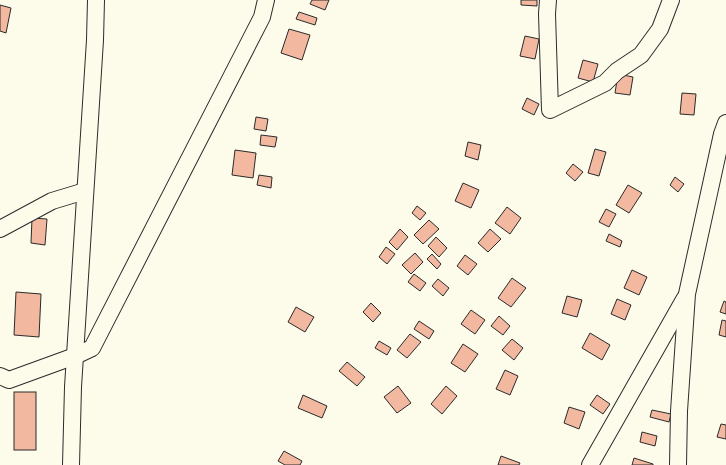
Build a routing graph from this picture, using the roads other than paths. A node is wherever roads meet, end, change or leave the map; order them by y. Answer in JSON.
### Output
{"nodes":[{"id":1,"x":96,"y":0,"type":"edge"},
{"id":2,"x":266,"y":0,"type":"edge"},
{"id":3,"x":548,"y":0,"type":"edge"},
{"id":4,"x":671,"y":0,"type":"edge"},
{"id":5,"x":726,"y":123,"type":"edge"},
{"id":6,"x":85,"y":191,"type":"junction"},
{"id":7,"x":0,"y":229,"type":"edge"},
{"id":8,"x":687,"y":294,"type":"junction"},
{"id":9,"x":75,"y":356,"type":"junction"},
{"id":10,"x":0,"y":376,"type":"edge"},
{"id":11,"x":71,"y":465,"type":"edge"},
{"id":12,"x":590,"y":465,"type":"edge"},
{"id":13,"x":678,"y":465,"type":"edge"}],
"edges":[{"from":1,"to":6,"type":"street"},
{"from":2,"to":9,"type":"street"},
{"from":3,"to":4,"type":"street"},
{"from":5,"to":8,"type":"street"},
{"from":6,"to":7,"type":"street"},
{"from":6,"to":9,"type":"street"},
{"from":8,"to":12,"type":"street"},
{"from":8,"to":13,"type":"street"},
{"from":9,"to":10,"type":"street"},
{"from":9,"to":11,"type":"street"}]}
